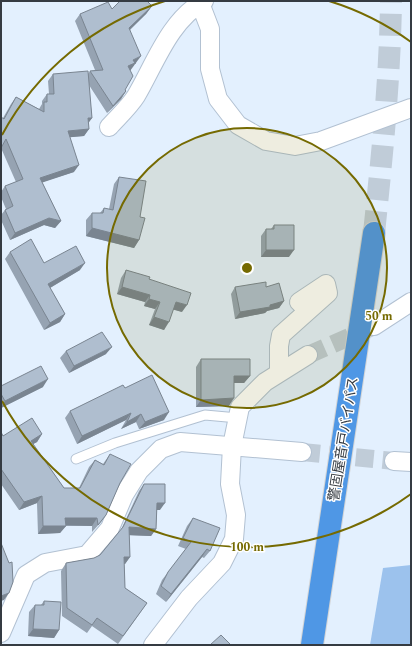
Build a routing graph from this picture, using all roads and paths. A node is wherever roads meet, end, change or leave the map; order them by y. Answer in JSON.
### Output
{"nodes":[{"id":1,"x":202,"y":2,"type":"edge"},
{"id":2,"x":411,"y":108,"type":"edge"},
{"id":3,"x":109,"y":126,"type":"dead end"},
{"id":4,"x":374,"y":233,"type":"tunnel mouth"},
{"id":5,"x":299,"y":302,"type":"dead end"},
{"id":6,"x":411,"y":302,"type":"edge"},
{"id":7,"x":374,"y":326,"type":"tunnel mouth"},
{"id":8,"x":308,"y":355,"type":"tunnel mouth"},
{"id":9,"x":279,"y":372,"type":"junction"},
{"id":10,"x":238,"y":418,"type":"junction"},
{"id":11,"x":232,"y":446,"type":"junction"},
{"id":12,"x":302,"y":452,"type":"tunnel mouth"},
{"id":13,"x":76,"y":459,"type":"dead end"},
{"id":14,"x":1,"y":634,"type":"edge"},
{"id":15,"x":153,"y":645,"type":"edge"},
{"id":16,"x":312,"y":645,"type":"edge"}],
"edges":[{"from":1,"to":2,"type":"street"},
{"from":1,"to":3,"type":"street"},
{"from":4,"to":16,"type":"highway","name":"警固屋音戸バイパス"},
{"from":5,"to":9,"type":"street"},
{"from":6,"to":7,"type":"street"},
{"from":8,"to":9,"type":"street"},
{"from":9,"to":10,"type":"street"},
{"from":10,"to":11,"type":"street"},
{"from":10,"to":13,"type":"lane"},
{"from":11,"to":12,"type":"street"},
{"from":11,"to":14,"type":"street"},
{"from":11,"to":15,"type":"street"}]}
